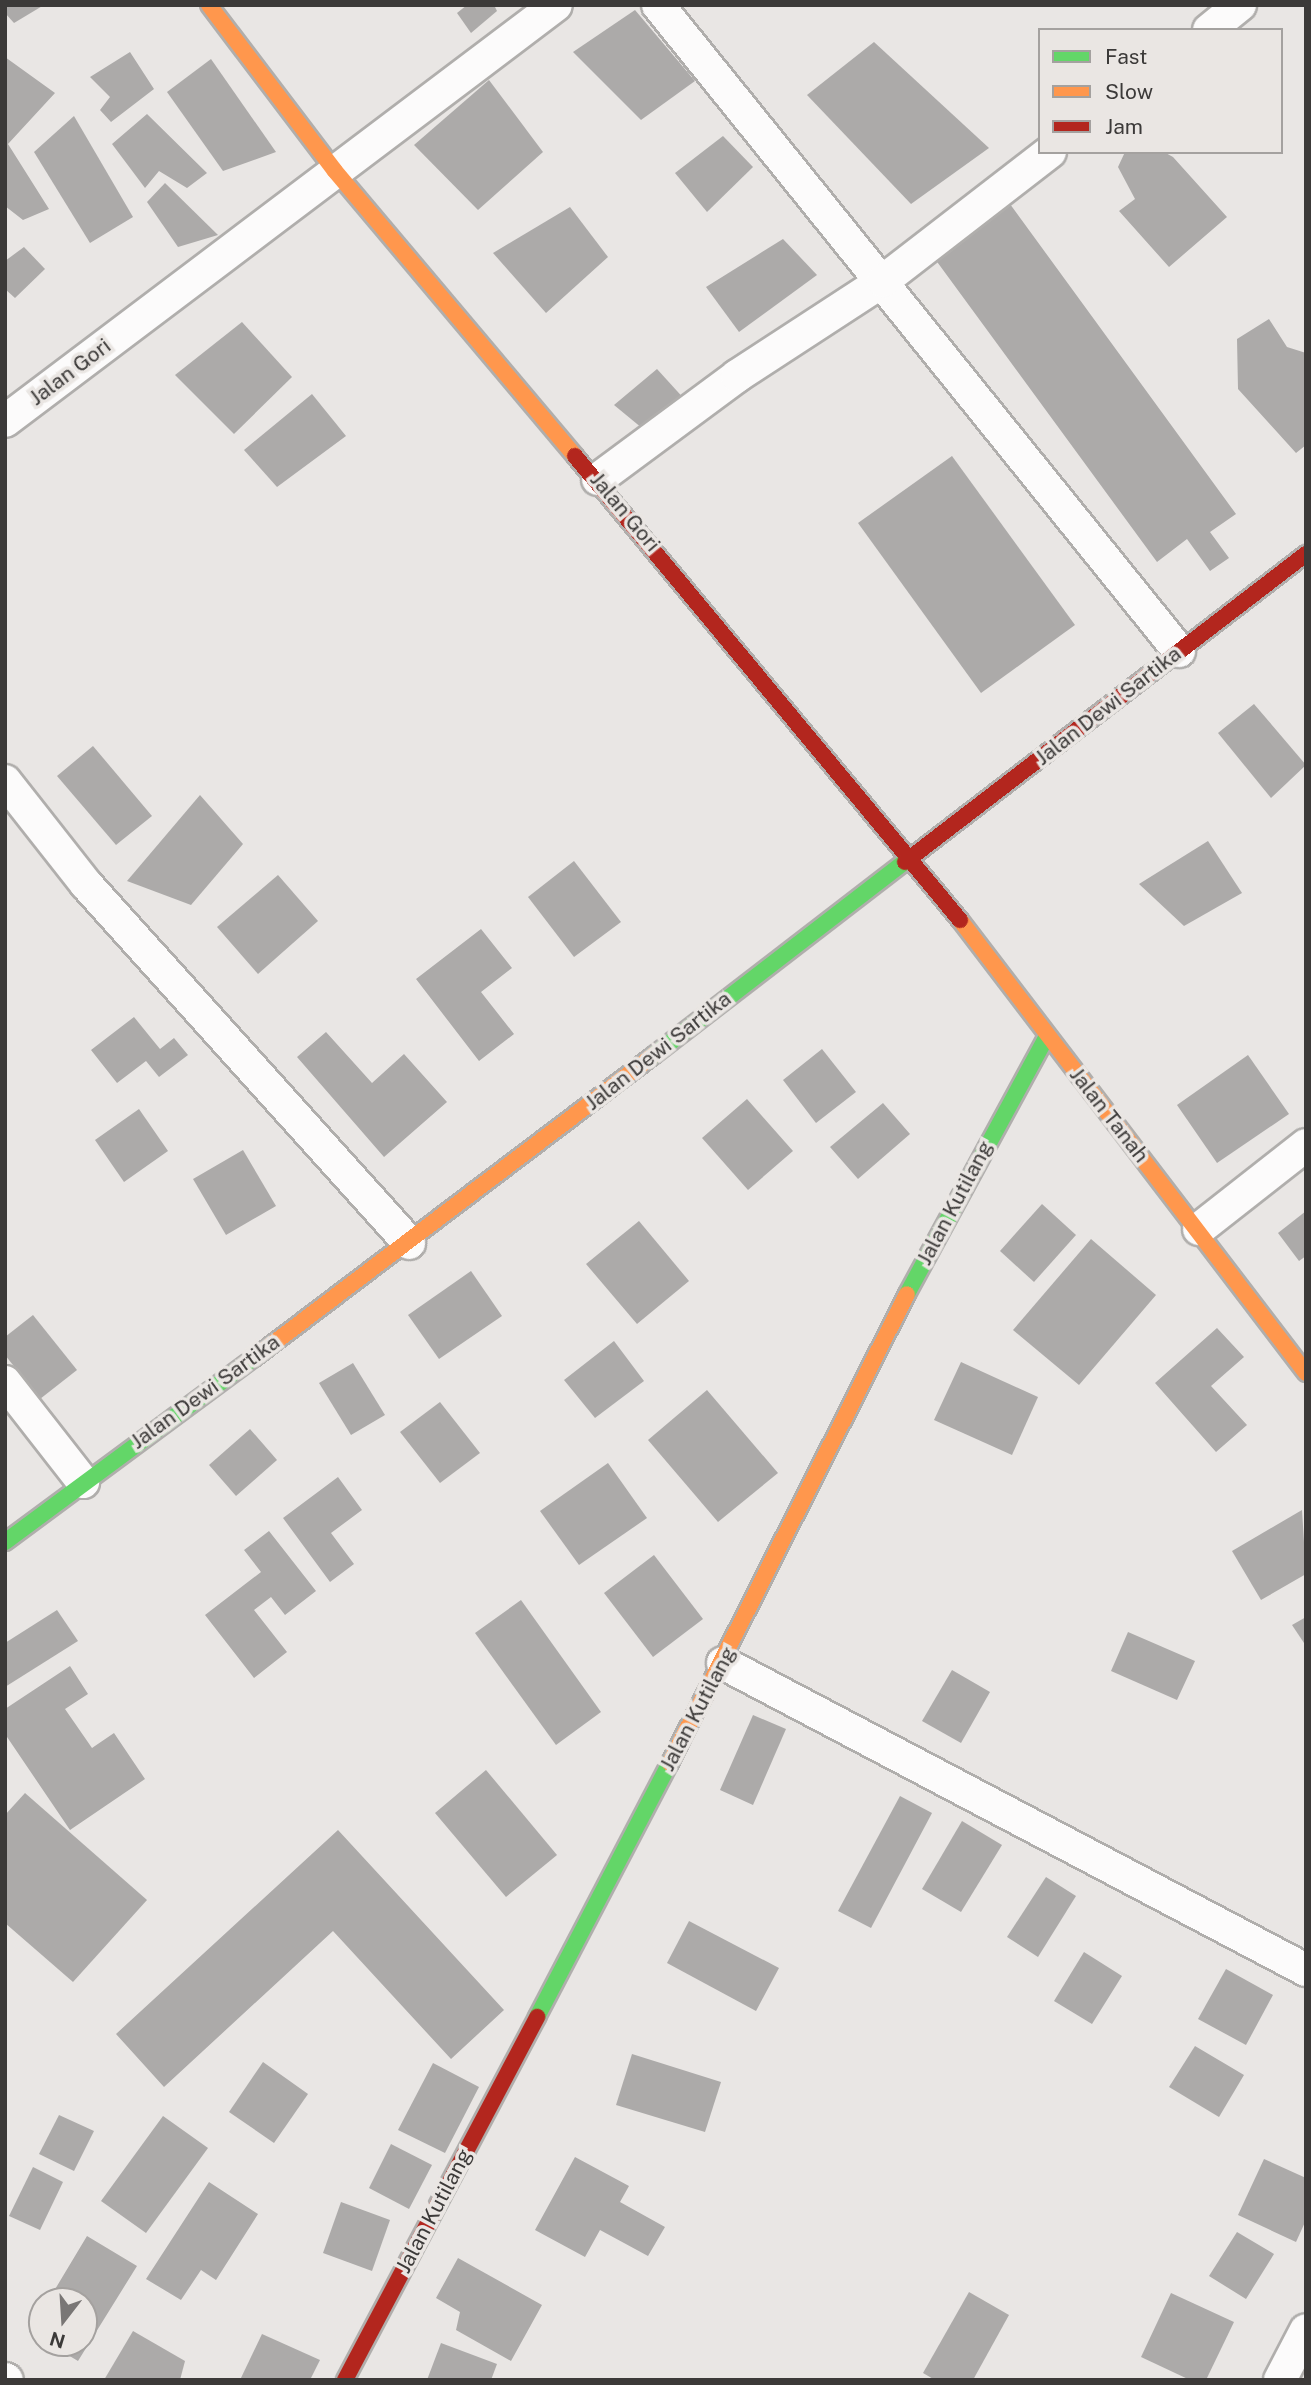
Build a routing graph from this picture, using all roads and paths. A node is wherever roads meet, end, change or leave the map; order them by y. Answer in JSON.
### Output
{"nodes":[{"id":1,"x":209,"y":5,"type":"edge"},
{"id":2,"x":556,"y":5,"type":"edge"},
{"id":3,"x":658,"y":5,"type":"edge"},
{"id":4,"x":1240,"y":5,"type":"edge"},
{"id":5,"x":1211,"y":28,"type":"edge"},
{"id":6,"x":1047,"y":154,"type":"edge"},
{"id":7,"x":335,"y":171,"type":"junction"},
{"id":8,"x":883,"y":281,"type":"junction"},
{"id":9,"x":5,"y":421,"type":"edge"},
{"id":10,"x":597,"y":479,"type":"junction"},
{"id":11,"x":1306,"y":554,"type":"edge"},
{"id":12,"x":1179,"y":651,"type":"junction"},
{"id":13,"x":5,"y":781,"type":"edge"},
{"id":14,"x":912,"y":856,"type":"junction"},
{"id":15,"x":1046,"y":1036,"type":"junction"},
{"id":16,"x":1306,"y":1145,"type":"edge"},
{"id":17,"x":1199,"y":1229,"type":"junction"},
{"id":18,"x":409,"y":1242,"type":"junction"},
{"id":19,"x":1306,"y":1373,"type":"edge"},
{"id":20,"x":5,"y":1382,"type":"edge"},
{"id":21,"x":83,"y":1482,"type":"junction"},
{"id":22,"x":5,"y":1542,"type":"edge"},
{"id":23,"x":723,"y":1663,"type":"junction"},
{"id":24,"x":1306,"y":1970,"type":"edge"},
{"id":25,"x":1306,"y":2330,"type":"edge"},
{"id":26,"x":345,"y":2380,"type":"edge"},
{"id":27,"x":1280,"y":2380,"type":"edge"}],
"edges":[{"from":1,"to":7,"type":"street","name":"Jalan Gori"},
{"from":2,"to":7,"type":"street","name":"Jalan Gori"},
{"from":3,"to":8,"type":"street"},
{"from":4,"to":5,"type":"street"},
{"from":6,"to":8,"type":"street"},
{"from":7,"to":9,"type":"street","name":"Jalan Gori"},
{"from":7,"to":10,"type":"street","name":"Jalan Gori"},
{"from":8,"to":10,"type":"street"},
{"from":8,"to":12,"type":"street"},
{"from":10,"to":14,"type":"street","name":"Jalan Gori"},
{"from":11,"to":12,"type":"street","name":"Jalan Dewi Sartika"},
{"from":12,"to":14,"type":"street","name":"Jalan Dewi Sartika"},
{"from":13,"to":18,"type":"street"},
{"from":14,"to":15,"type":"street","name":"Jalan Tanah"},
{"from":14,"to":18,"type":"street","name":"Jalan Dewi Sartika"},
{"from":15,"to":17,"type":"street","name":"Jalan Tanah"},
{"from":15,"to":23,"type":"street","name":"Jalan Kutilang"},
{"from":16,"to":17,"type":"street"},
{"from":17,"to":19,"type":"street","name":"Jalan Tanah"},
{"from":18,"to":21,"type":"street","name":"Jalan Dewi Sartika"},
{"from":20,"to":21,"type":"street"},
{"from":21,"to":22,"type":"street","name":"Jalan Dewi Sartika"},
{"from":23,"to":24,"type":"street"},
{"from":23,"to":26,"type":"street","name":"Jalan Kutilang"},
{"from":25,"to":27,"type":"street"}]}
